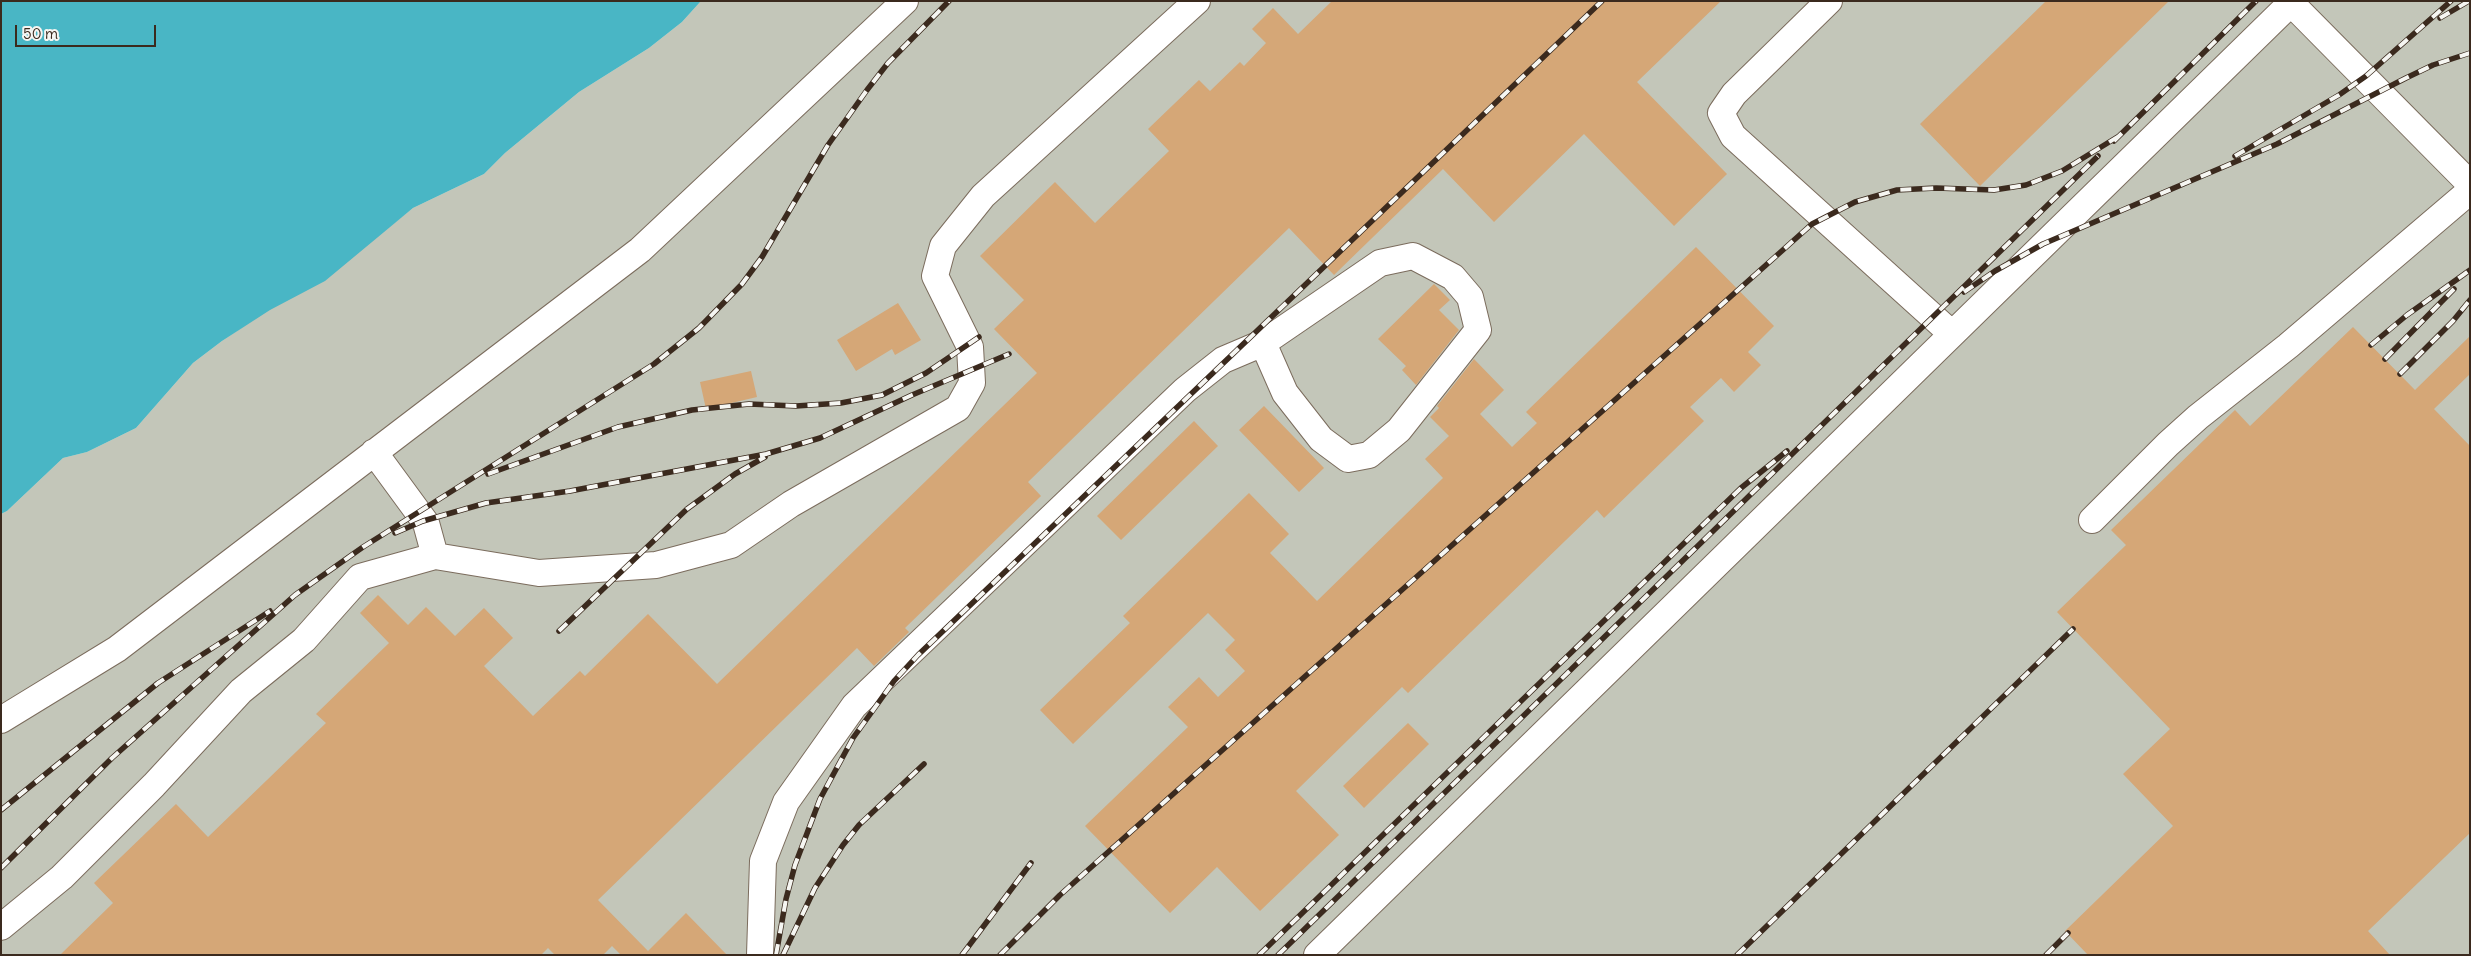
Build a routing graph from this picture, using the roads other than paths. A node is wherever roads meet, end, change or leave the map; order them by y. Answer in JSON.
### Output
{"nodes":[{"id":1,"x":905,"y":1,"type":"edge"},
{"id":2,"x":1197,"y":1,"type":"edge"},
{"id":3,"x":1829,"y":1,"type":"edge"},
{"id":4,"x":2292,"y":2,"type":"edge"},
{"id":5,"x":2470,"y":184,"type":"edge"},
{"id":6,"x":2470,"y":191,"type":"edge"},
{"id":7,"x":1952,"y":334,"type":"junction"},
{"id":8,"x":1263,"y":343,"type":"junction"},
{"id":9,"x":374,"y":452,"type":"junction"},
{"id":10,"x":2092,"y":520,"type":"dead end"},
{"id":11,"x":435,"y":556,"type":"junction"},
{"id":12,"x":1,"y":720,"type":"edge"},
{"id":13,"x":1,"y":927,"type":"edge"},
{"id":14,"x":760,"y":955,"type":"edge"},
{"id":15,"x":1316,"y":955,"type":"edge"}],
"edges":[{"from":1,"to":9,"type":"lane"},
{"from":2,"to":11,"type":"lane"},
{"from":3,"to":7,"type":"lane"},
{"from":4,"to":5,"type":"lane"},
{"from":4,"to":7,"type":"lane"},
{"from":6,"to":10,"type":"lane"},
{"from":7,"to":15,"type":"lane"},
{"from":8,"to":8,"type":"lane"},
{"from":8,"to":14,"type":"lane"},
{"from":9,"to":11,"type":"lane"},
{"from":9,"to":12,"type":"lane"},
{"from":11,"to":13,"type":"lane"}]}
